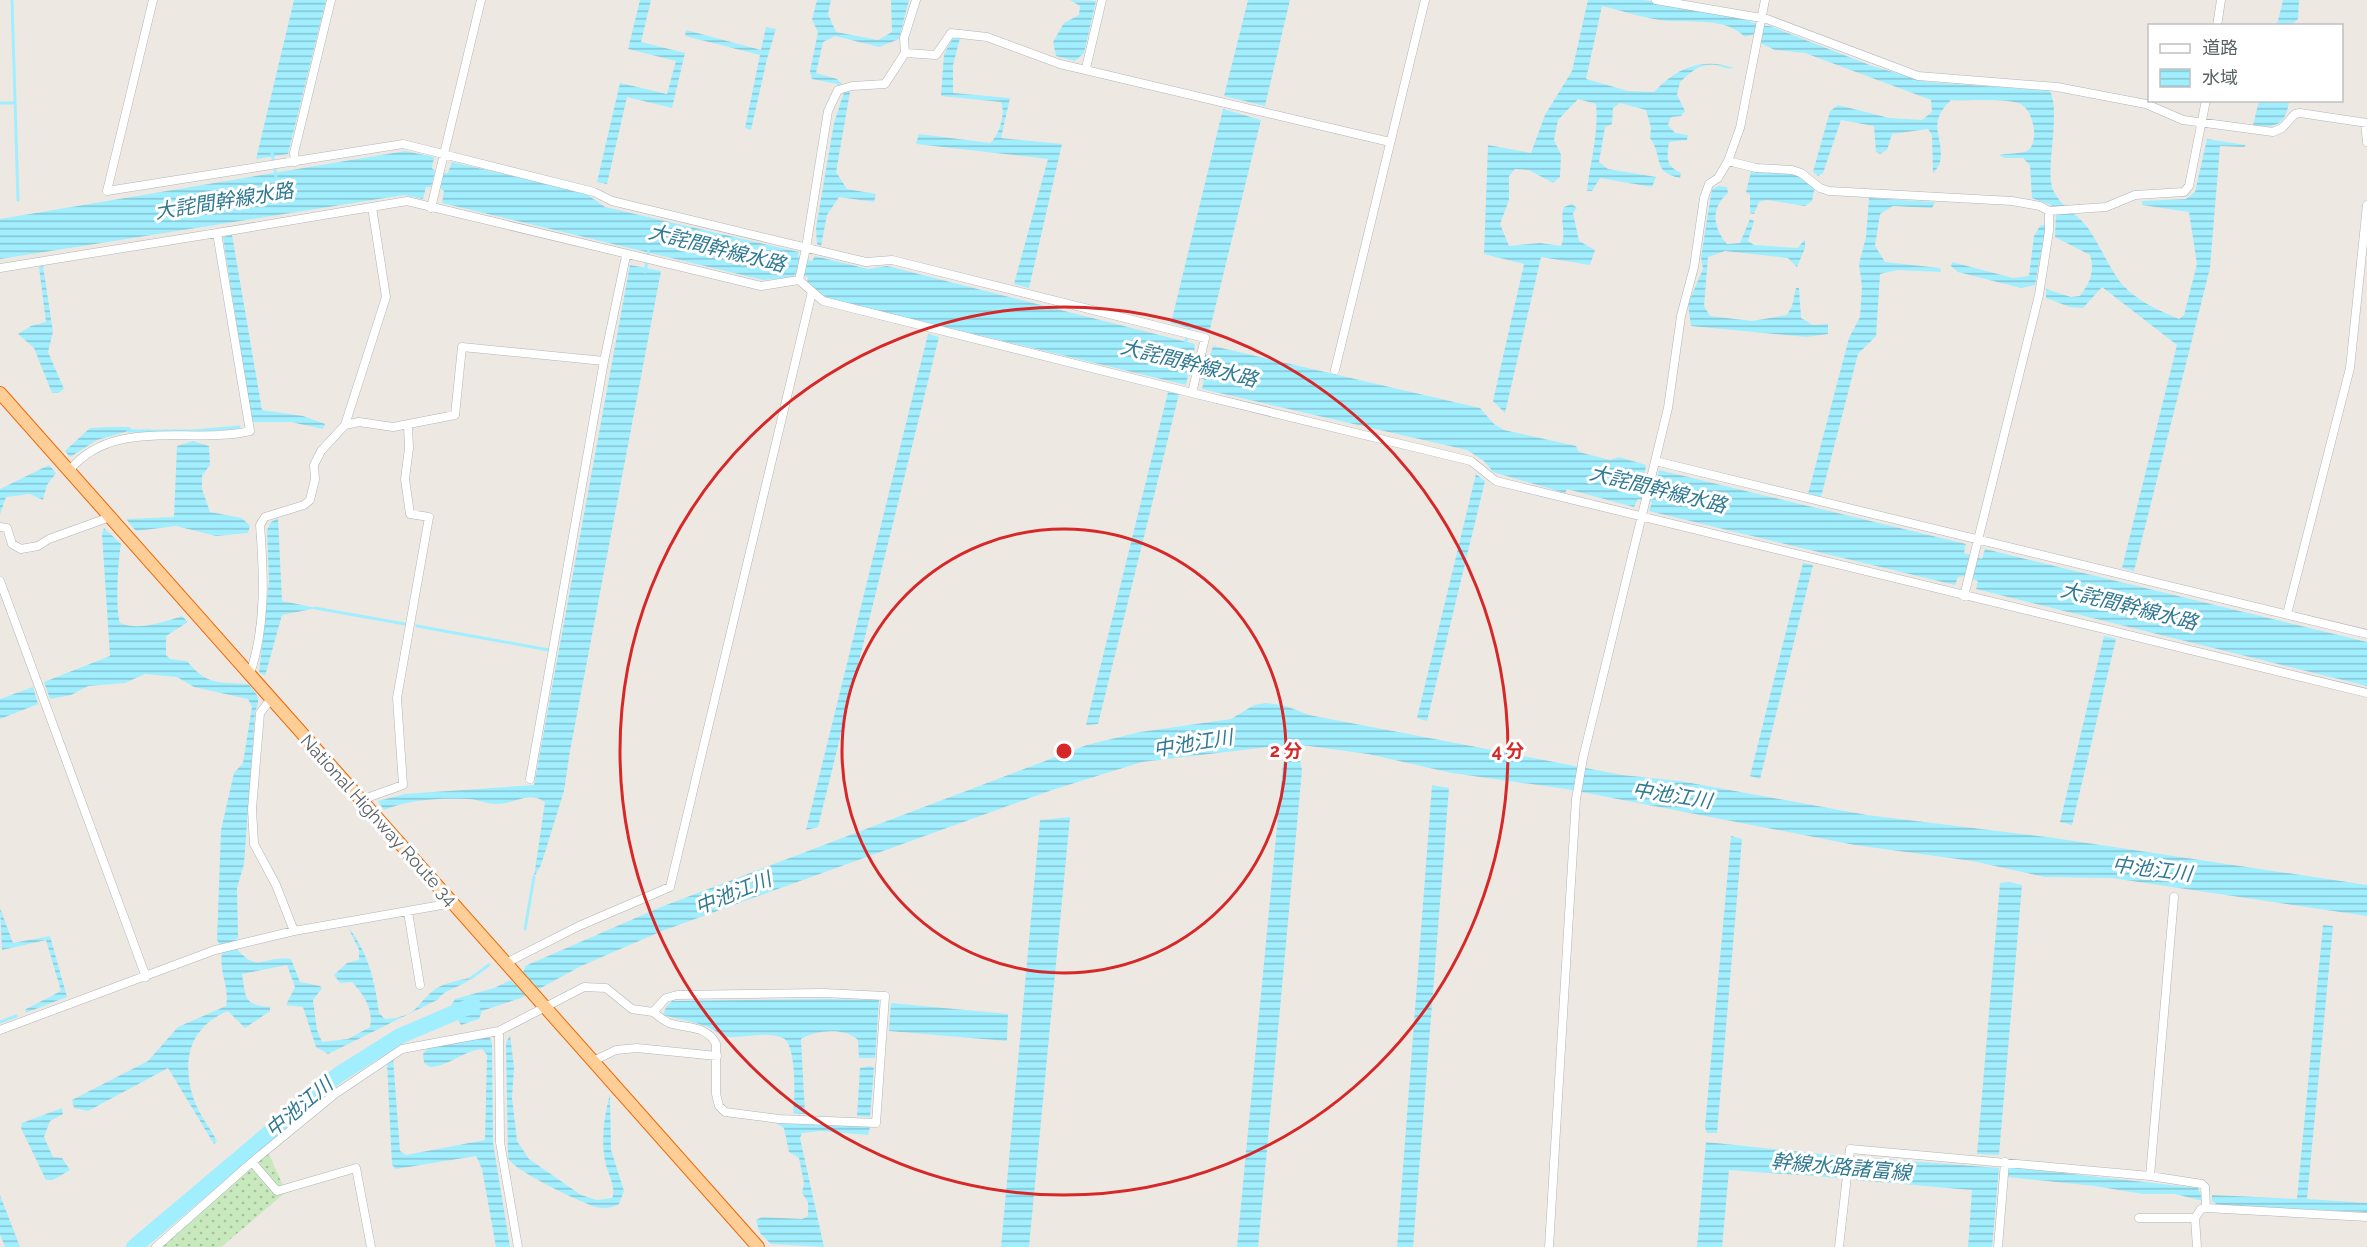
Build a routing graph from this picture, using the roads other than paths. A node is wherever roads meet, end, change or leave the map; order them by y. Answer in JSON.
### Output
{"nodes":[{"id":1,"x":153,"y":0,"type":"edge"},
{"id":2,"x":331,"y":0,"type":"edge"},
{"id":3,"x":481,"y":0,"type":"edge"},
{"id":4,"x":916,"y":0,"type":"edge"},
{"id":5,"x":1102,"y":0,"type":"edge"},
{"id":6,"x":1425,"y":0,"type":"edge"},
{"id":7,"x":1656,"y":0,"type":"edge"},
{"id":8,"x":1765,"y":0,"type":"edge"},
{"id":9,"x":2221,"y":0,"type":"edge"},
{"id":10,"x":1761,"y":22,"type":"junction"},
{"id":11,"x":2217,"y":24,"type":"edge"},
{"id":12,"x":905,"y":52,"type":"junction"},
{"id":13,"x":1086,"y":68,"type":"junction"},
{"id":14,"x":2206,"y":102,"type":"edge"},
{"id":15,"x":2202,"y":123,"type":"junction"},
{"id":16,"x":2366,"y":123,"type":"edge"},
{"id":17,"x":1390,"y":142,"type":"junction"},
{"id":18,"x":2367,"y":142,"type":"edge"},
{"id":19,"x":444,"y":152,"type":"junction"},
{"id":20,"x":1728,"y":160,"type":"junction"},
{"id":21,"x":295,"y":162,"type":"junction"},
{"id":22,"x":2367,"y":205,"type":"edge"},
{"id":23,"x":372,"y":207,"type":"junction"},
{"id":24,"x":431,"y":208,"type":"junction"},
{"id":25,"x":2049,"y":211,"type":"junction"},
{"id":26,"x":217,"y":233,"type":"junction"},
{"id":27,"x":806,"y":252,"type":"junction"},
{"id":28,"x":626,"y":256,"type":"junction"},
{"id":29,"x":0,"y":268,"type":"edge"},
{"id":30,"x":799,"y":280,"type":"junction"},
{"id":31,"x":812,"y":292,"type":"junction"},
{"id":32,"x":604,"y":361,"type":"junction"},
{"id":33,"x":1335,"y":370,"type":"dead end"},
{"id":34,"x":0,"y":393,"type":"edge"},
{"id":35,"x":1192,"y":393,"type":"junction"},
{"id":36,"x":345,"y":425,"type":"junction"},
{"id":37,"x":408,"y":425,"type":"junction"},
{"id":38,"x":1655,"y":461,"type":"junction"},
{"id":39,"x":69,"y":471,"type":"junction"},
{"id":40,"x":1641,"y":515,"type":"junction"},
{"id":41,"x":110,"y":517,"type":"junction"},
{"id":42,"x":0,"y":527,"type":"edge"},
{"id":43,"x":1977,"y":540,"type":"junction"},
{"id":44,"x":0,"y":581,"type":"edge"},
{"id":45,"x":1964,"y":596,"type":"junction"},
{"id":46,"x":2287,"y":615,"type":"junction"},
{"id":47,"x":2367,"y":634,"type":"edge"},
{"id":48,"x":250,"y":674,"type":"junction"},
{"id":49,"x":2367,"y":693,"type":"edge"},
{"id":50,"x":271,"y":699,"type":"junction"},
{"id":51,"x":530,"y":779,"type":"dead end"},
{"id":52,"x":361,"y":800,"type":"junction"},
{"id":53,"x":2174,"y":897,"type":"dead end"},
{"id":54,"x":453,"y":903,"type":"junction"},
{"id":55,"x":408,"y":912,"type":"junction"},
{"id":56,"x":294,"y":931,"type":"junction"},
{"id":57,"x":508,"y":966,"type":"junction"},
{"id":58,"x":146,"y":977,"type":"junction"},
{"id":59,"x":420,"y":985,"type":"dead end"},
{"id":60,"x":541,"y":1003,"type":"junction"},
{"id":61,"x":652,"y":1012,"type":"junction"},
{"id":62,"x":0,"y":1030,"type":"edge"},
{"id":63,"x":500,"y":1031,"type":"junction"},
{"id":64,"x":717,"y":1056,"type":"junction"},
{"id":65,"x":593,"y":1061,"type":"junction"},
{"id":66,"x":252,"y":1162,"type":"junction"},
{"id":67,"x":2005,"y":1162,"type":"junction"},
{"id":68,"x":2150,"y":1176,"type":"junction"},
{"id":69,"x":2206,"y":1202,"type":"junction"},
{"id":70,"x":2367,"y":1217,"type":"edge"},
{"id":71,"x":2139,"y":1218,"type":"dead end"},
{"id":72,"x":2195,"y":1218,"type":"junction"},
{"id":73,"x":156,"y":1247,"type":"edge"},
{"id":74,"x":371,"y":1247,"type":"edge"},
{"id":75,"x":518,"y":1247,"type":"edge"},
{"id":76,"x":758,"y":1247,"type":"edge"},
{"id":77,"x":1549,"y":1247,"type":"edge"},
{"id":78,"x":1839,"y":1247,"type":"edge"},
{"id":79,"x":1998,"y":1247,"type":"edge"},
{"id":80,"x":2197,"y":1247,"type":"edge"}],
"edges":[{"from":1,"to":21,"type":"street"},
{"from":2,"to":21,"type":"street"},
{"from":3,"to":19,"type":"street"},
{"from":4,"to":12,"type":"street"},
{"from":5,"to":13,"type":"street"},
{"from":6,"to":17,"type":"street"},
{"from":7,"to":10,"type":"street"},
{"from":8,"to":10,"type":"street"},
{"from":9,"to":11,"type":"street"},
{"from":10,"to":15,"type":"street"},
{"from":10,"to":20,"type":"street"},
{"from":12,"to":13,"type":"street"},
{"from":12,"to":27,"type":"street"},
{"from":13,"to":17,"type":"street"},
{"from":14,"to":15,"type":"street"},
{"from":15,"to":16,"type":"street"},
{"from":15,"to":25,"type":"street"},
{"from":16,"to":18,"type":"street"},
{"from":17,"to":33,"type":"street"},
{"from":19,"to":21,"type":"street"},
{"from":19,"to":24,"type":"street"},
{"from":19,"to":27,"type":"street"},
{"from":20,"to":25,"type":"street"},
{"from":20,"to":38,"type":"street"},
{"from":22,"to":46,"type":"street"},
{"from":23,"to":24,"type":"street"},
{"from":23,"to":26,"type":"street"},
{"from":23,"to":36,"type":"street"},
{"from":24,"to":28,"type":"street"},
{"from":25,"to":43,"type":"street"},
{"from":26,"to":29,"type":"street"},
{"from":26,"to":39,"type":"street"},
{"from":27,"to":30,"type":"street"},
{"from":27,"to":35,"type":"street"},
{"from":28,"to":30,"type":"street"},
{"from":28,"to":32,"type":"street"},
{"from":30,"to":31,"type":"street"},
{"from":31,"to":35,"type":"street"},
{"from":31,"to":57,"type":"street"},
{"from":32,"to":37,"type":"street"},
{"from":32,"to":51,"type":"street"},
{"from":34,"to":39,"type":"highway","name":"National Highway Route 34"},
{"from":35,"to":40,"type":"street"},
{"from":36,"to":37,"type":"street"},
{"from":36,"to":48,"type":"street"},
{"from":37,"to":52,"type":"street"},
{"from":38,"to":40,"type":"street"},
{"from":38,"to":43,"type":"street"},
{"from":39,"to":41,"type":"highway","name":"National Highway Route 34"},
{"from":40,"to":45,"type":"street"},
{"from":40,"to":77,"type":"street"},
{"from":41,"to":42,"type":"street"},
{"from":41,"to":48,"type":"highway","name":"National Highway Route 34"},
{"from":43,"to":45,"type":"street"},
{"from":43,"to":46,"type":"street"},
{"from":44,"to":58,"type":"street"},
{"from":45,"to":49,"type":"street"},
{"from":46,"to":47,"type":"street"},
{"from":48,"to":50,"type":"highway","name":"National Highway Route 34"},
{"from":50,"to":52,"type":"highway","name":"National Highway Route 34"},
{"from":50,"to":56,"type":"street"},
{"from":52,"to":54,"type":"highway","name":"National Highway Route 34"},
{"from":53,"to":68,"type":"street"},
{"from":54,"to":55,"type":"street"},
{"from":54,"to":57,"type":"highway","name":"National Highway Route 34"},
{"from":55,"to":56,"type":"street"},
{"from":55,"to":59,"type":"street"},
{"from":56,"to":58,"type":"street"},
{"from":57,"to":60,"type":"highway","name":"National Highway Route 34"},
{"from":58,"to":62,"type":"street"},
{"from":60,"to":61,"type":"street"},
{"from":60,"to":63,"type":"street"},
{"from":60,"to":65,"type":"highway","name":"National Highway Route 34"},
{"from":61,"to":64,"type":"street"},
{"from":61,"to":64,"type":"street"},
{"from":63,"to":66,"type":"street"},
{"from":63,"to":75,"type":"street"},
{"from":64,"to":65,"type":"street"},
{"from":65,"to":76,"type":"highway","name":"National Highway Route 34"},
{"from":66,"to":73,"type":"street"},
{"from":66,"to":74,"type":"street"},
{"from":67,"to":68,"type":"street"},
{"from":67,"to":78,"type":"street"},
{"from":67,"to":79,"type":"street"},
{"from":68,"to":69,"type":"street"},
{"from":69,"to":70,"type":"street"},
{"from":69,"to":72,"type":"street"},
{"from":71,"to":72,"type":"street"},
{"from":72,"to":80,"type":"street"}]}
